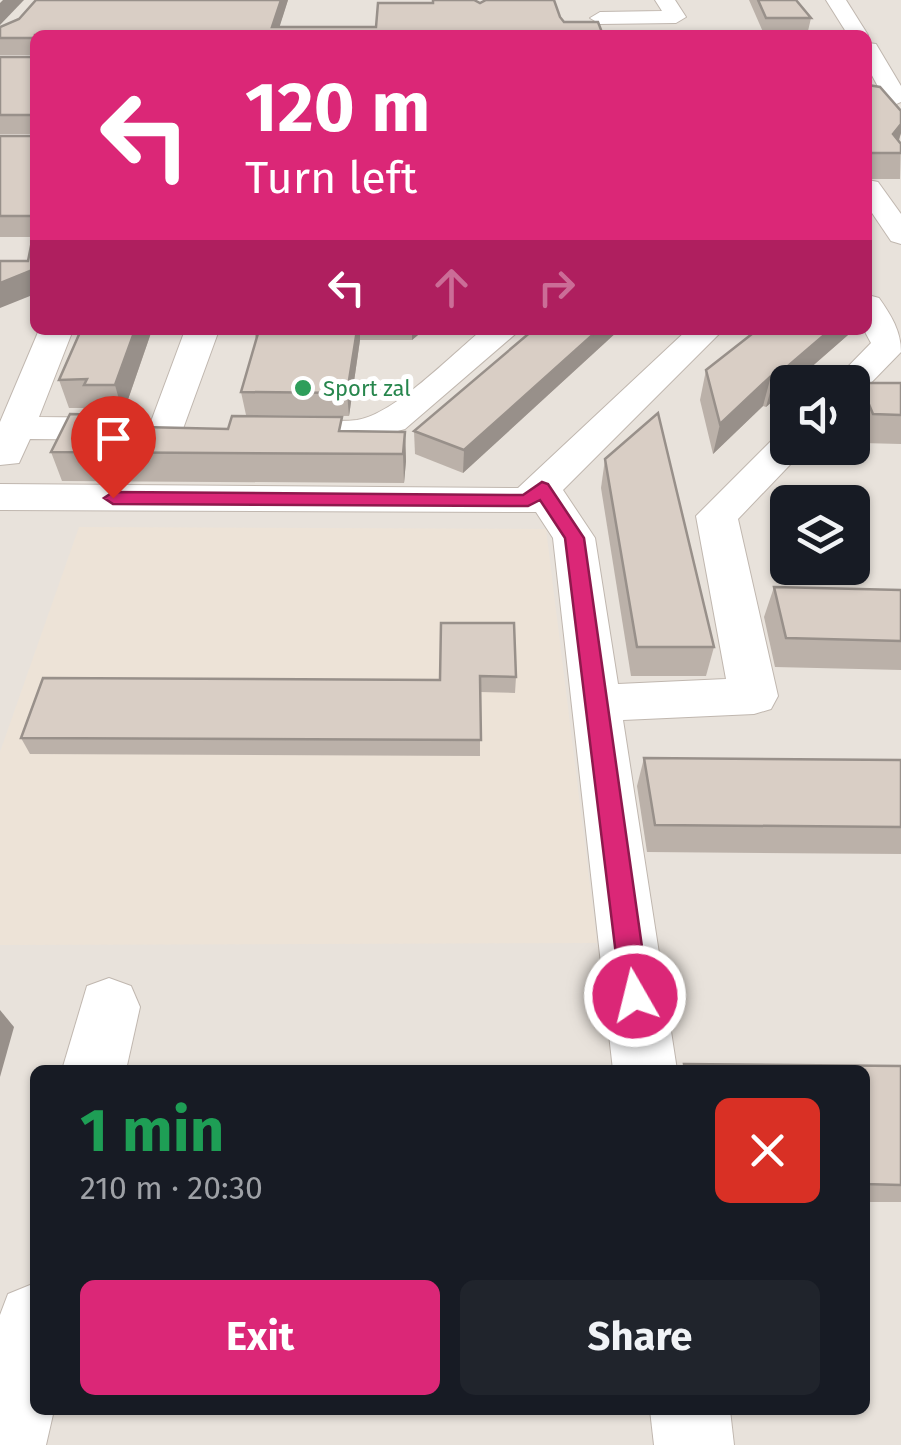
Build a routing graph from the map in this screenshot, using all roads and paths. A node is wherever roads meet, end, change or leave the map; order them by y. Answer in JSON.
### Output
{"nodes":[{"id":1,"x":665,"y":0,"type":"edge"},
{"id":2,"x":836,"y":0,"type":"edge"},
{"id":3,"x":600,"y":18,"type":"edge"},
{"id":4,"x":855,"y":30,"type":"edge"},
{"id":5,"x":872,"y":56,"type":"edge"},
{"id":6,"x":884,"y":102,"type":"edge"},
{"id":7,"x":872,"y":194,"type":"edge"},
{"id":8,"x":901,"y":235,"type":"edge"},
{"id":9,"x":872,"y":313,"type":"edge"},
{"id":10,"x":54,"y":335,"type":"edge"},
{"id":11,"x":200,"y":335,"type":"edge"},
{"id":12,"x":497,"y":335,"type":"edge"},
{"id":13,"x":701,"y":335,"type":"edge"},
{"id":14,"x":868,"y":365,"type":"edge"},
{"id":15,"x":16,"y":428,"type":"junction"},
{"id":16,"x":167,"y":430,"type":"junction"},
{"id":17,"x":205,"y":430,"type":"edge"},
{"id":18,"x":243,"y":430,"type":"edge"},
{"id":19,"x":770,"y":464,"type":"edge"},
{"id":20,"x":0,"y":468,"type":"edge"},
{"id":21,"x":542,"y":488,"type":"junction"},
{"id":22,"x":0,"y":497,"type":"edge"},
{"id":23,"x":596,"y":702,"type":"junction"},
{"id":24,"x":109,"y":1007,"type":"dead end"},
{"id":25,"x":95,"y":1065,"type":"edge"},
{"id":26,"x":644,"y":1065,"type":"edge"},
{"id":27,"x":30,"y":1343,"type":"edge"},
{"id":28,"x":691,"y":1415,"type":"edge"},
{"id":29,"x":6,"y":1445,"type":"edge"},
{"id":30,"x":694,"y":1445,"type":"edge"}],
"edges":[{"from":1,"to":3,"type":"street"},
{"from":2,"to":4,"type":"street"},
{"from":5,"to":6,"type":"street"},
{"from":7,"to":8,"type":"street"},
{"from":9,"to":14,"type":"street"},
{"from":10,"to":15,"type":"street"},
{"from":11,"to":16,"type":"street"},
{"from":12,"to":18,"type":"street"},
{"from":13,"to":21,"type":"street"},
{"from":15,"to":16,"type":"street"},
{"from":15,"to":20,"type":"street"},
{"from":16,"to":17,"type":"street"},
{"from":19,"to":23,"type":"street"},
{"from":21,"to":22,"type":"street"},
{"from":21,"to":23,"type":"street"},
{"from":23,"to":26,"type":"street"},
{"from":24,"to":25,"type":"street"},
{"from":27,"to":29,"type":"street"},
{"from":28,"to":30,"type":"street"}]}
